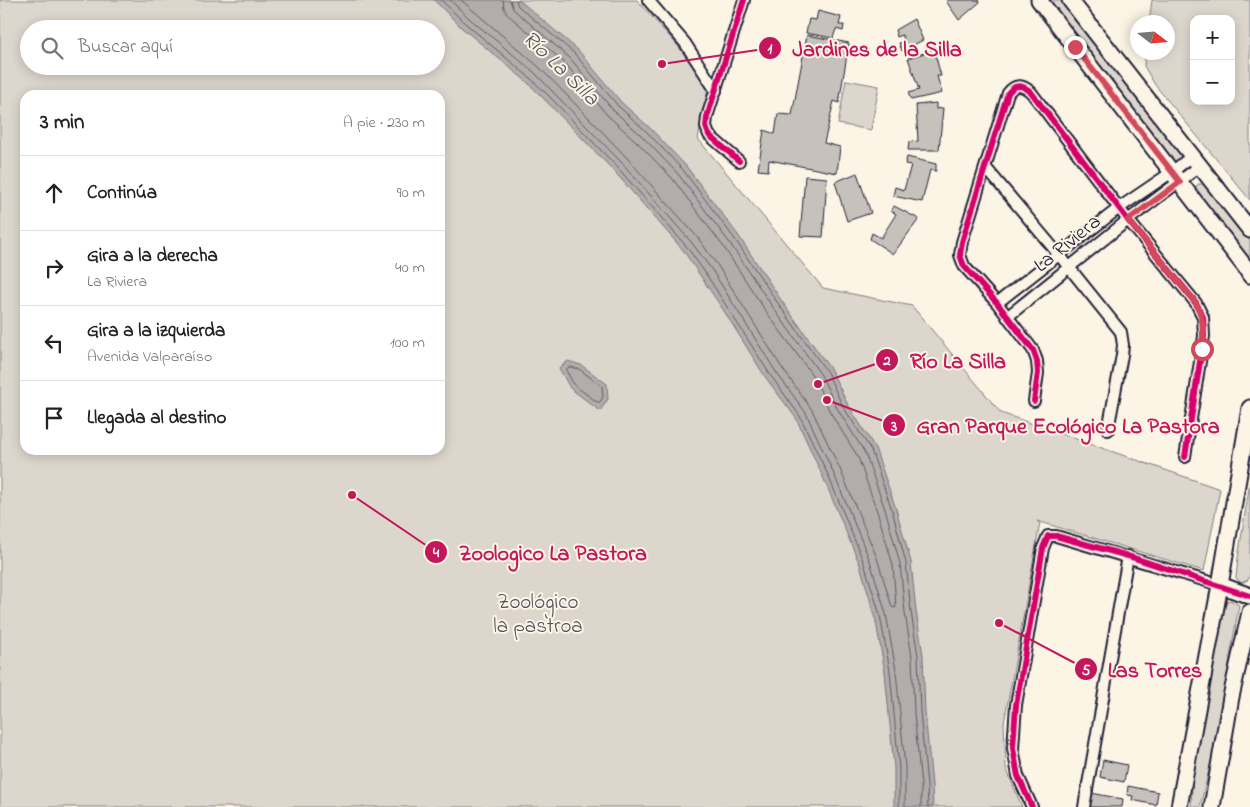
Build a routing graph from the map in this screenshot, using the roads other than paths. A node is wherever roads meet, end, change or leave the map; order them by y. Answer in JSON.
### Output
{"nodes":[{"id":1,"x":648,"y":0,"type":"edge"},
{"id":2,"x":744,"y":0,"type":"edge"},
{"id":3,"x":1039,"y":0,"type":"edge"},
{"id":4,"x":1070,"y":0,"type":"edge"},
{"id":5,"x":716,"y":91,"type":"junction"},
{"id":6,"x":1196,"y":161,"type":"junction"},
{"id":7,"x":739,"y":162,"type":"dead end"},
{"id":8,"x":986,"y":168,"type":"junction"},
{"id":9,"x":1176,"y":177,"type":"junction"},
{"id":10,"x":1119,"y":208,"type":"junction"},
{"id":11,"x":1128,"y":220,"type":"junction"},
{"id":12,"x":1250,"y":230,"type":"edge"},
{"id":13,"x":1060,"y":256,"type":"junction"},
{"id":14,"x":1068,"y":269,"type":"junction"},
{"id":15,"x":1248,"y":272,"type":"edge"},
{"id":16,"x":997,"y":303,"type":"junction"},
{"id":17,"x":1008,"y":317,"type":"junction"},
{"id":18,"x":1034,"y":401,"type":"dead end"},
{"id":19,"x":1250,"y":408,"type":"edge"},
{"id":20,"x":1108,"y":430,"type":"dead end"},
{"id":21,"x":1185,"y":457,"type":"dead end"},
{"id":22,"x":1128,"y":556,"type":"junction"},
{"id":23,"x":1220,"y":585,"type":"junction"},
{"id":24,"x":1250,"y":596,"type":"edge"},
{"id":25,"x":1250,"y":612,"type":"edge"},
{"id":26,"x":1182,"y":787,"type":"junction"},
{"id":27,"x":1212,"y":806,"type":"edge"},
{"id":28,"x":1032,"y":807,"type":"edge"},
{"id":29,"x":1084,"y":807,"type":"edge"},
{"id":30,"x":1179,"y":807,"type":"edge"},
{"id":31,"x":1184,"y":807,"type":"edge"}],
"edges":[{"from":1,"to":5,"type":"street"},
{"from":2,"to":5,"type":"street"},
{"from":3,"to":9,"type":"main road"},
{"from":4,"to":6,"type":"main road"},
{"from":5,"to":7,"type":"street"},
{"from":6,"to":9,"type":"street","name":"La Riviera"},
{"from":6,"to":12,"type":"main road"},
{"from":8,"to":10,"type":"street"},
{"from":8,"to":13,"type":"street"},
{"from":8,"to":16,"type":"street"},
{"from":9,"to":10,"type":"street","name":"La Riviera"},
{"from":9,"to":11,"type":"street","name":"La Riviera"},
{"from":9,"to":15,"type":"main road"},
{"from":10,"to":11,"type":"street"},
{"from":10,"to":13,"type":"street","name":"La Riviera"},
{"from":11,"to":14,"type":"street","name":"La Riviera"},
{"from":11,"to":21,"type":"street"},
{"from":13,"to":14,"type":"street"},
{"from":13,"to":16,"type":"street","name":"La Riviera"},
{"from":14,"to":17,"type":"street","name":"La Riviera"},
{"from":14,"to":20,"type":"street"},
{"from":16,"to":17,"type":"street"},
{"from":17,"to":18,"type":"street"},
{"from":19,"to":23,"type":"main road"},
{"from":22,"to":23,"type":"street"},
{"from":22,"to":28,"type":"street"},
{"from":22,"to":29,"type":"street"},
{"from":23,"to":24,"type":"main road"},
{"from":23,"to":26,"type":"main road"},
{"from":25,"to":27,"type":"main road"},
{"from":26,"to":30,"type":"main road"},
{"from":26,"to":31,"type":"main road"}]}
